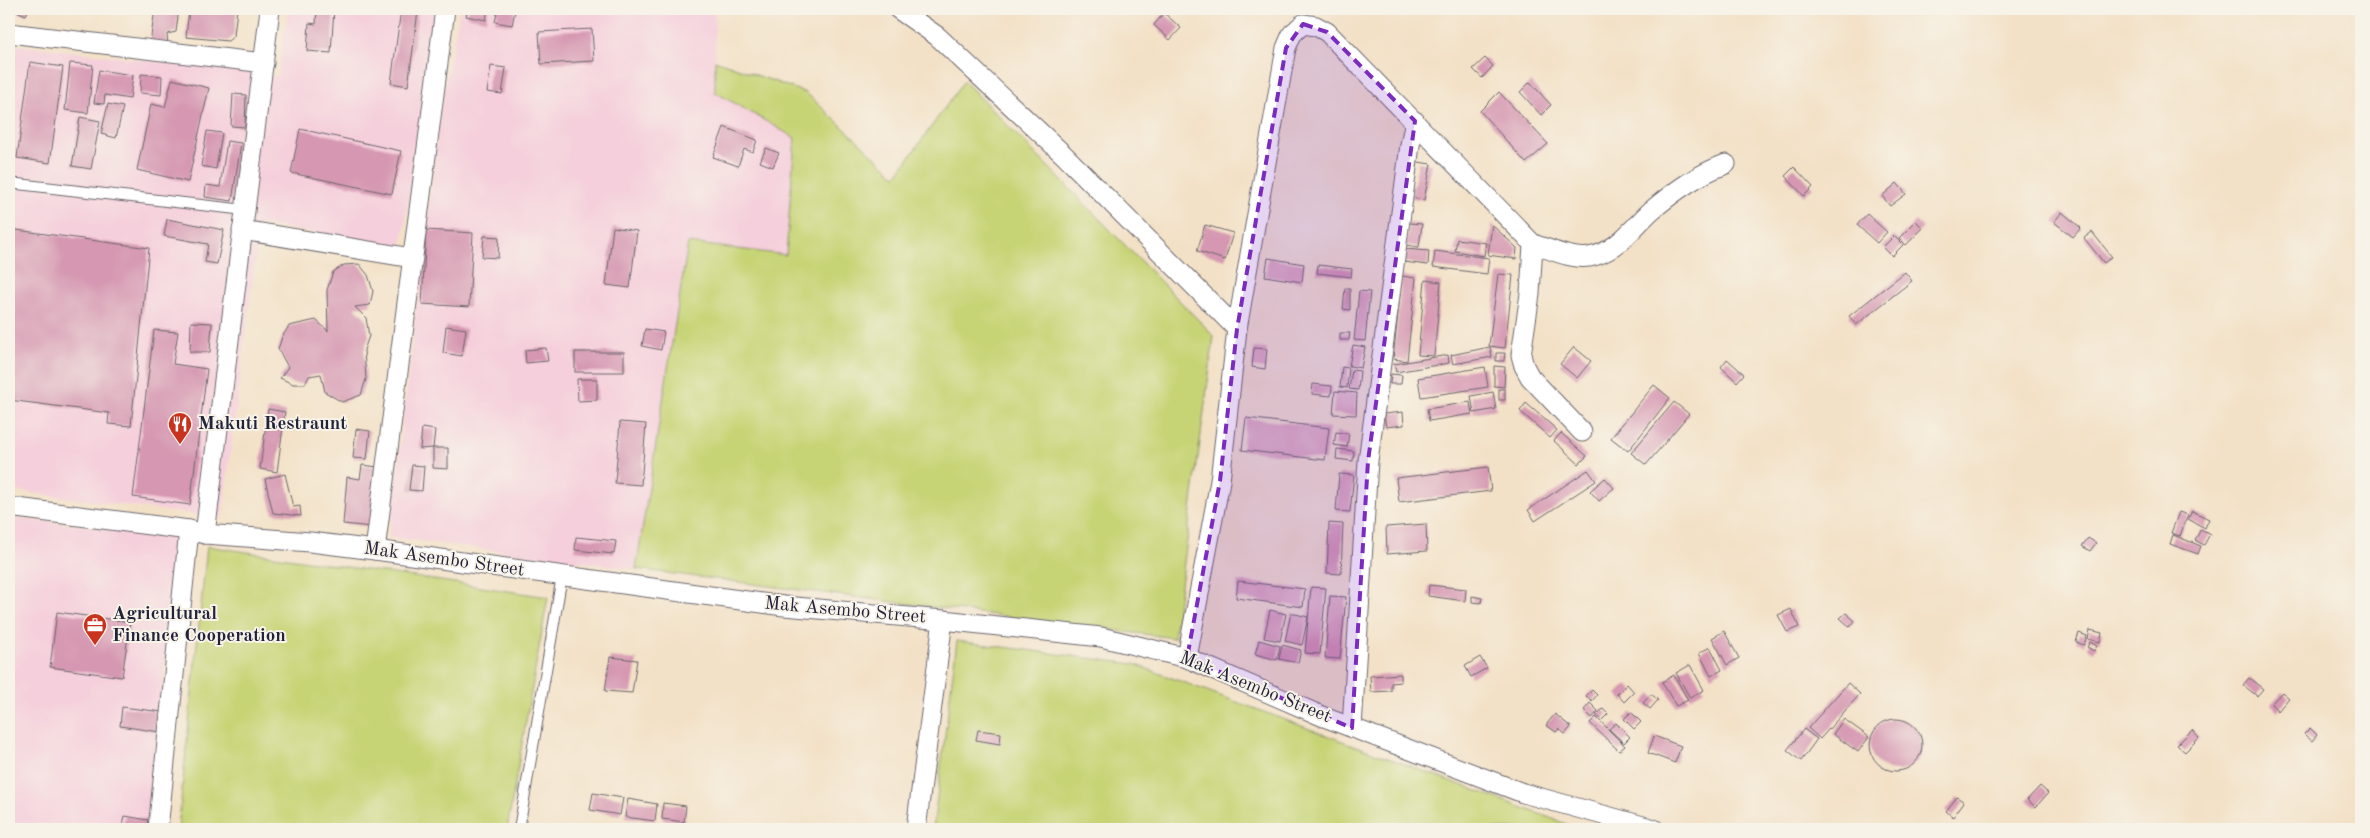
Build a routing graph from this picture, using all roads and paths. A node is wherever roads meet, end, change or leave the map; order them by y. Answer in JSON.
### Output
{"nodes":[{"id":1,"x":270,"y":9,"type":"edge"},
{"id":2,"x":445,"y":9,"type":"edge"},
{"id":3,"x":898,"y":9,"type":"edge"},
{"id":4,"x":9,"y":33,"type":"edge"},
{"id":5,"x":264,"y":64,"type":"junction"},
{"id":6,"x":1415,"y":121,"type":"junction"},
{"id":7,"x":1726,"y":164,"type":"dead end"},
{"id":8,"x":9,"y":183,"type":"edge"},
{"id":9,"x":245,"y":210,"type":"junction"},
{"id":10,"x":242,"y":230,"type":"junction"},
{"id":11,"x":1533,"y":244,"type":"junction"},
{"id":12,"x":412,"y":258,"type":"junction"},
{"id":13,"x":1237,"y":329,"type":"junction"},
{"id":14,"x":1582,"y":432,"type":"dead end"},
{"id":15,"x":9,"y":507,"type":"edge"},
{"id":16,"x":197,"y":532,"type":"junction"},
{"id":17,"x":375,"y":550,"type":"junction"},
{"id":18,"x":562,"y":576,"type":"junction"},
{"id":19,"x":943,"y":620,"type":"junction"},
{"id":20,"x":1187,"y":658,"type":"junction"},
{"id":21,"x":1352,"y":728,"type":"junction"},
{"id":22,"x":158,"y":829,"type":"edge"},
{"id":23,"x":519,"y":829,"type":"edge"},
{"id":24,"x":916,"y":829,"type":"edge"},
{"id":25,"x":1654,"y":829,"type":"edge"}],
"edges":[{"from":1,"to":5,"type":"street"},
{"from":2,"to":12,"type":"street"},
{"from":3,"to":13,"type":"street"},
{"from":4,"to":5,"type":"street"},
{"from":5,"to":9,"type":"street"},
{"from":6,"to":11,"type":"street"},
{"from":6,"to":13,"type":"street"},
{"from":6,"to":21,"type":"street"},
{"from":7,"to":11,"type":"street"},
{"from":8,"to":9,"type":"lane"},
{"from":9,"to":10,"type":"street"},
{"from":10,"to":12,"type":"street"},
{"from":10,"to":16,"type":"street"},
{"from":11,"to":14,"type":"street"},
{"from":12,"to":17,"type":"street"},
{"from":13,"to":20,"type":"street"},
{"from":15,"to":16,"type":"street","name":"Mak Asembo Street"},
{"from":16,"to":17,"type":"street","name":"Mak Asembo Street"},
{"from":16,"to":22,"type":"street"},
{"from":17,"to":18,"type":"street","name":"Mak Asembo Street"},
{"from":18,"to":19,"type":"street","name":"Mak Asembo Street"},
{"from":18,"to":23,"type":"lane"},
{"from":19,"to":20,"type":"street","name":"Mak Asembo Street"},
{"from":19,"to":24,"type":"street"},
{"from":20,"to":21,"type":"street","name":"Mak Asembo Street"},
{"from":21,"to":25,"type":"street","name":"Mak Asembo Street"}]}
